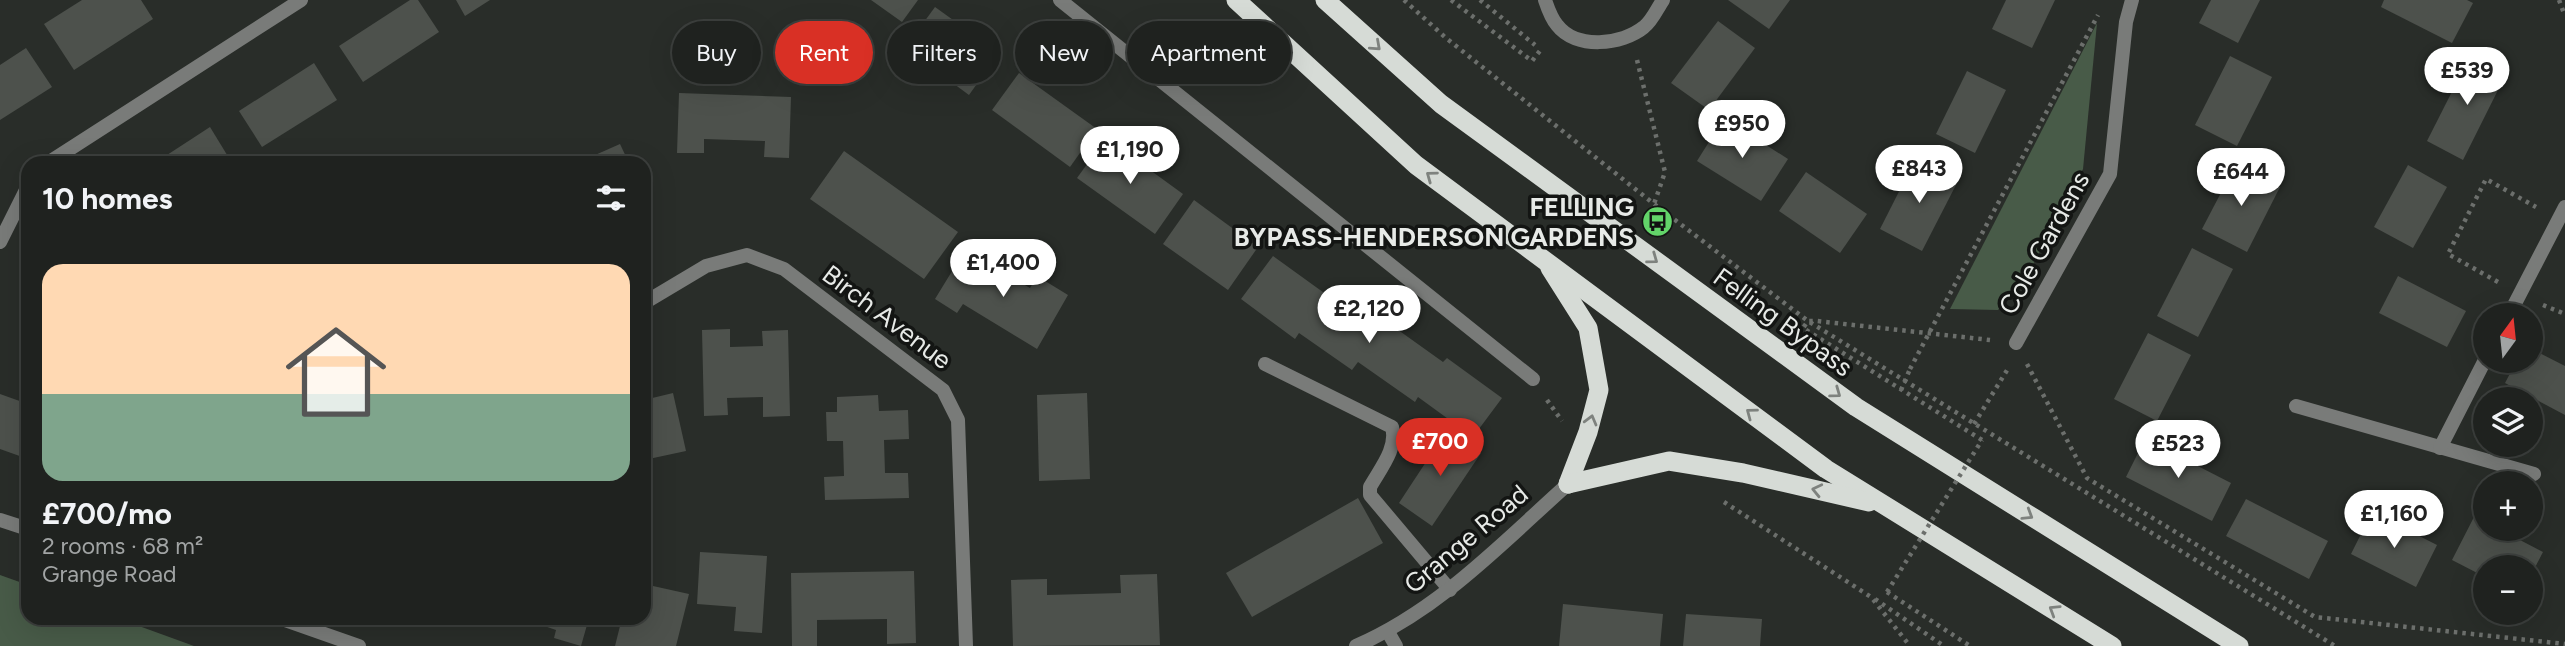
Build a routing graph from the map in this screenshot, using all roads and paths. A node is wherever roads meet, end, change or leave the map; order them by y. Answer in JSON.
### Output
{"nodes":[{"id":1,"x":301,"y":0,"type":"edge"},
{"id":2,"x":1060,"y":0,"type":"edge"},
{"id":3,"x":1236,"y":0,"type":"edge"},
{"id":4,"x":1325,"y":0,"type":"edge"},
{"id":5,"x":1404,"y":0,"type":"edge"},
{"id":6,"x":1451,"y":0,"type":"edge"},
{"id":7,"x":1480,"y":0,"type":"edge"},
{"id":8,"x":1545,"y":0,"type":"edge"},
{"id":9,"x":1663,"y":0,"type":"edge"},
{"id":10,"x":2559,"y":0,"type":"edge"},
{"id":11,"x":2130,"y":6,"type":"edge"},
{"id":12,"x":2565,"y":16,"type":"edge"},
{"id":13,"x":1558,"y":27,"type":"junction"},
{"id":14,"x":1631,"y":35,"type":"junction"},
{"id":15,"x":1541,"y":50,"type":"junction"},
{"id":16,"x":59,"y":156,"type":"edge"},
{"id":17,"x":21,"y":200,"type":"edge"},
{"id":18,"x":1654,"y":204,"type":"junction"},
{"id":19,"x":2562,"y":213,"type":"edge"},
{"id":20,"x":0,"y":243,"type":"edge"},
{"id":21,"x":1544,"y":259,"type":"junction"},
{"id":22,"x":2519,"y":295,"type":"junction"},
{"id":23,"x":651,"y":299,"type":"edge"},
{"id":24,"x":2515,"y":303,"type":"edge"},
{"id":25,"x":2565,"y":314,"type":"edge"},
{"id":26,"x":1808,"y":321,"type":"junction"},
{"id":27,"x":1929,"y":333,"type":"junction"},
{"id":28,"x":2016,"y":343,"type":"junction"},
{"id":29,"x":1265,"y":364,"type":"dead end"},
{"id":30,"x":2478,"y":373,"type":"edge"},
{"id":31,"x":1533,"y":379,"type":"joint"},
{"id":32,"x":1901,"y":390,"type":"junction"},
{"id":33,"x":2296,"y":406,"type":"dead end"},
{"id":34,"x":1974,"y":424,"type":"junction"},
{"id":35,"x":1588,"y":432,"type":"junction"},
{"id":36,"x":2440,"y":448,"type":"junction"},
{"id":37,"x":2523,"y":471,"type":"edge"},
{"id":38,"x":1567,"y":484,"type":"junction"},
{"id":39,"x":1714,"y":495,"type":"dead end"},
{"id":40,"x":1884,"y":505,"type":"junction"},
{"id":41,"x":0,"y":520,"type":"edge"},
{"id":42,"x":21,"y":528,"type":"edge"},
{"id":43,"x":1450,"y":590,"type":"junction"},
{"id":44,"x":1871,"y":597,"type":"junction"},
{"id":45,"x":299,"y":625,"type":"edge"},
{"id":46,"x":1388,"y":632,"type":"junction"},
{"id":47,"x":2565,"y":644,"type":"edge"},
{"id":48,"x":359,"y":646,"type":"edge"},
{"id":49,"x":966,"y":646,"type":"edge"},
{"id":50,"x":1356,"y":646,"type":"edge"},
{"id":51,"x":1396,"y":646,"type":"edge"},
{"id":52,"x":1910,"y":646,"type":"edge"},
{"id":53,"x":1944,"y":646,"type":"edge"},
{"id":54,"x":1970,"y":646,"type":"edge"},
{"id":55,"x":2112,"y":646,"type":"edge"},
{"id":56,"x":2239,"y":646,"type":"edge"},
{"id":57,"x":2335,"y":646,"type":"edge"}],
"edges":[{"from":1,"to":16,"type":"street"},
{"from":2,"to":31,"type":"street"},
{"from":21,"to":3,"type":"highway","one_way":true},
{"from":4,"to":56,"type":"highway","name":"Felling Bypass","one_way":true},
{"from":5,"to":18,"type":"path"},
{"from":6,"to":15,"type":"path"},
{"from":7,"to":15,"type":"path"},
{"from":8,"to":13,"type":"street"},
{"from":9,"to":14,"type":"street"},
{"from":10,"to":12,"type":"path"},
{"from":11,"to":27,"type":"path"},
{"from":11,"to":28,"type":"street","name":"Cole Gardens"},
{"from":13,"to":14,"type":"street"},
{"from":13,"to":15,"type":"path"},
{"from":14,"to":18,"type":"path"},
{"from":17,"to":20,"type":"street"},
{"from":18,"to":26,"type":"path"},
{"from":19,"to":22,"type":"street"},
{"from":19,"to":22,"type":"path"},
{"from":35,"to":21,"type":"highway","one_way":true},
{"from":40,"to":21,"type":"highway","one_way":true},
{"from":22,"to":24,"type":"street"},
{"from":22,"to":25,"type":"path"},
{"from":23,"to":49,"type":"street","name":"Birch Avenue"},
{"from":26,"to":27,"type":"path"},
{"from":26,"to":32,"type":"path"},
{"from":26,"to":34,"type":"path"},
{"from":27,"to":28,"type":"path"},
{"from":27,"to":32,"type":"path","bridge":true},
{"from":28,"to":34,"type":"path"},
{"from":28,"to":47,"type":"path"},
{"from":29,"to":43,"type":"street"},
{"from":30,"to":36,"type":"street"},
{"from":31,"to":35,"type":"path"},
{"from":32,"to":54,"type":"path","bridge":true},
{"from":33,"to":36,"type":"street"},
{"from":34,"to":57,"type":"path"},
{"from":35,"to":38,"type":"highway"},
{"from":36,"to":37,"type":"street"},
{"from":40,"to":38,"type":"highway","one_way":true},
{"from":38,"to":43,"type":"street","name":"Grange Road"},
{"from":39,"to":44,"type":"path"},
{"from":55,"to":40,"type":"highway","one_way":true},
{"from":41,"to":42,"type":"street"},
{"from":43,"to":46,"type":"street","name":"Grange Road"},
{"from":44,"to":52,"type":"path"},
{"from":44,"to":53,"type":"path"},
{"from":45,"to":48,"type":"street"},
{"from":46,"to":50,"type":"street","name":"Grange Road"},
{"from":46,"to":51,"type":"street"}]}
